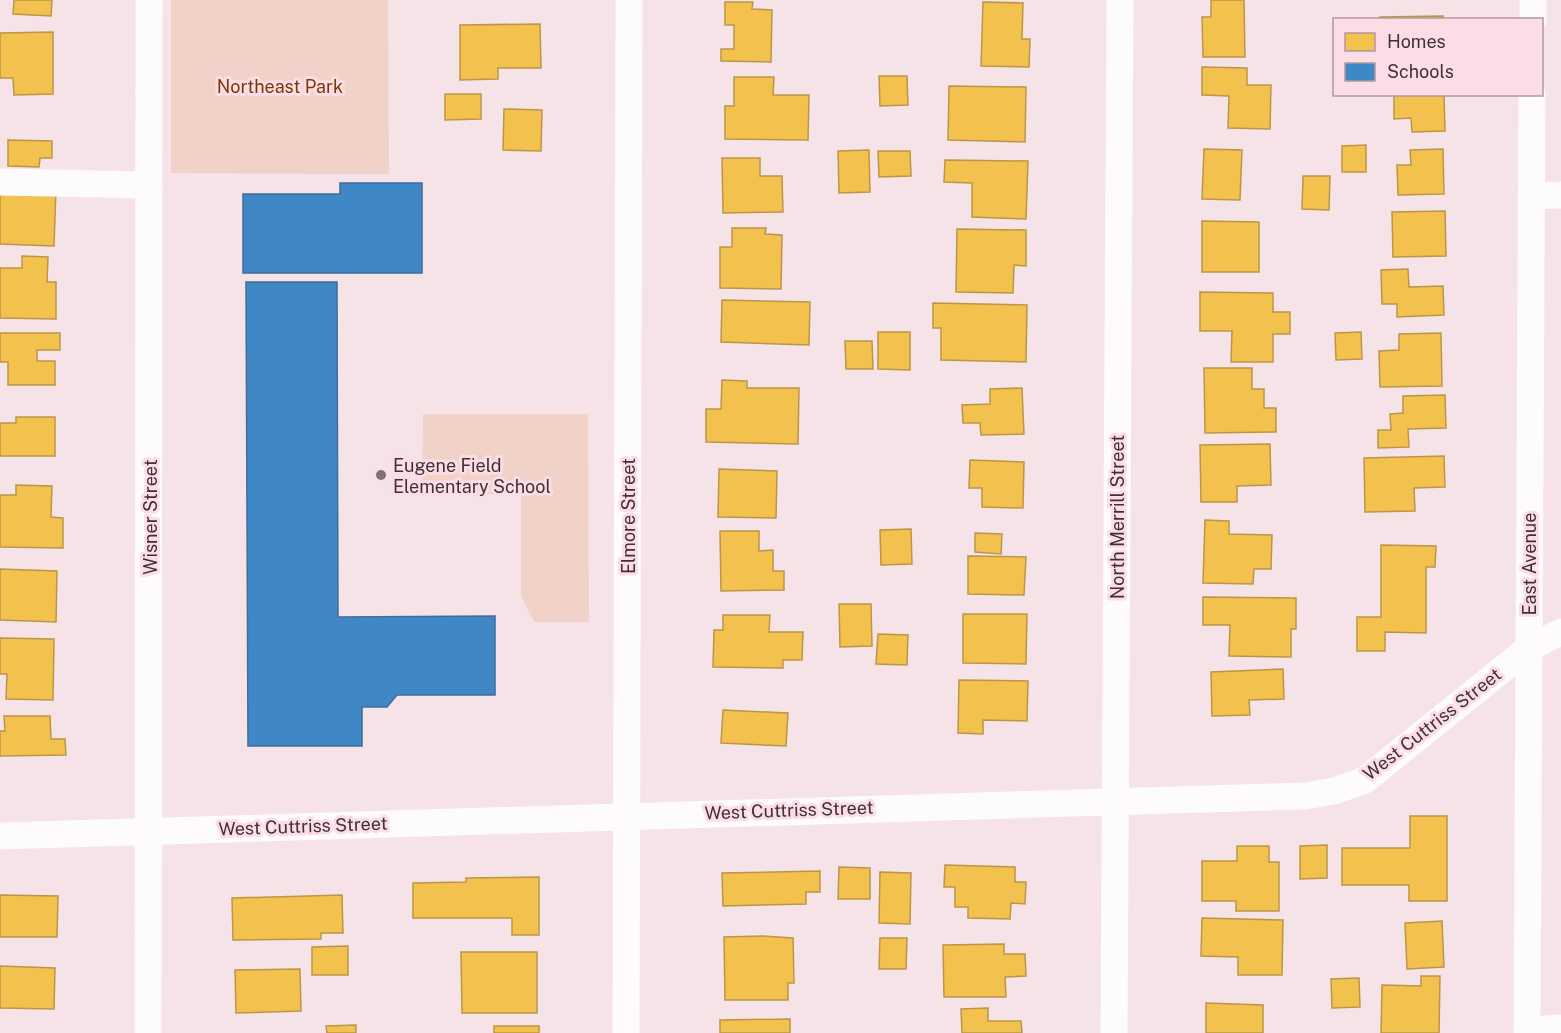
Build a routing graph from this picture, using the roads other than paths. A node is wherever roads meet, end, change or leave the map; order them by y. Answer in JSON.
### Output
{"nodes":[{"id":1,"x":149,"y":0,"type":"edge"},
{"id":2,"x":629,"y":0,"type":"edge"},
{"id":3,"x":1120,"y":0,"type":"edge"},
{"id":4,"x":1533,"y":0,"type":"edge"},
{"id":5,"x":1533,"y":18,"type":"edge"},
{"id":6,"x":1532,"y":96,"type":"edge"},
{"id":7,"x":0,"y":182,"type":"edge"},
{"id":8,"x":149,"y":185,"type":"junction"},
{"id":9,"x":1561,"y":195,"type":"edge"},
{"id":10,"x":1531,"y":196,"type":"junction"},
{"id":11,"x":1561,"y":632,"type":"edge"},
{"id":12,"x":1529,"y":648,"type":"junction"},
{"id":13,"x":1116,"y":800,"type":"junction"},
{"id":14,"x":627,"y":815,"type":"junction"},
{"id":15,"x":150,"y":831,"type":"junction"},
{"id":16,"x":0,"y":836,"type":"edge"},
{"id":17,"x":1561,"y":1028,"type":"edge"},
{"id":18,"x":1527,"y":1031,"type":"edge"},
{"id":19,"x":148,"y":1033,"type":"edge"},
{"id":20,"x":626,"y":1033,"type":"edge"},
{"id":21,"x":1114,"y":1033,"type":"edge"}],
"edges":[{"from":1,"to":8,"type":"street","name":"Wisner Street"},
{"from":2,"to":14,"type":"street","name":"Elmore Street"},
{"from":3,"to":13,"type":"street","name":"North Merrill Street"},
{"from":4,"to":5,"type":"street"},
{"from":6,"to":10,"type":"street","name":"East Avenue"},
{"from":7,"to":8,"type":"street"},
{"from":8,"to":15,"type":"street","name":"Wisner Street"},
{"from":9,"to":10,"type":"street"},
{"from":10,"to":12,"type":"street","name":"East Avenue"},
{"from":11,"to":12,"type":"street","name":"West Cuttriss Street"},
{"from":12,"to":13,"type":"street","name":"West Cuttriss Street"},
{"from":12,"to":18,"type":"street","name":"East Avenue"},
{"from":13,"to":14,"type":"street","name":"West Cuttriss Street"},
{"from":13,"to":21,"type":"street","name":"North Merrill Street"},
{"from":14,"to":15,"type":"street","name":"West Cuttriss Street"},
{"from":14,"to":20,"type":"street","name":"Elmore Street"},
{"from":15,"to":16,"type":"street","name":"West Cuttriss Street"},
{"from":15,"to":19,"type":"street","name":"Wisner Street"},
{"from":17,"to":18,"type":"street"}]}
